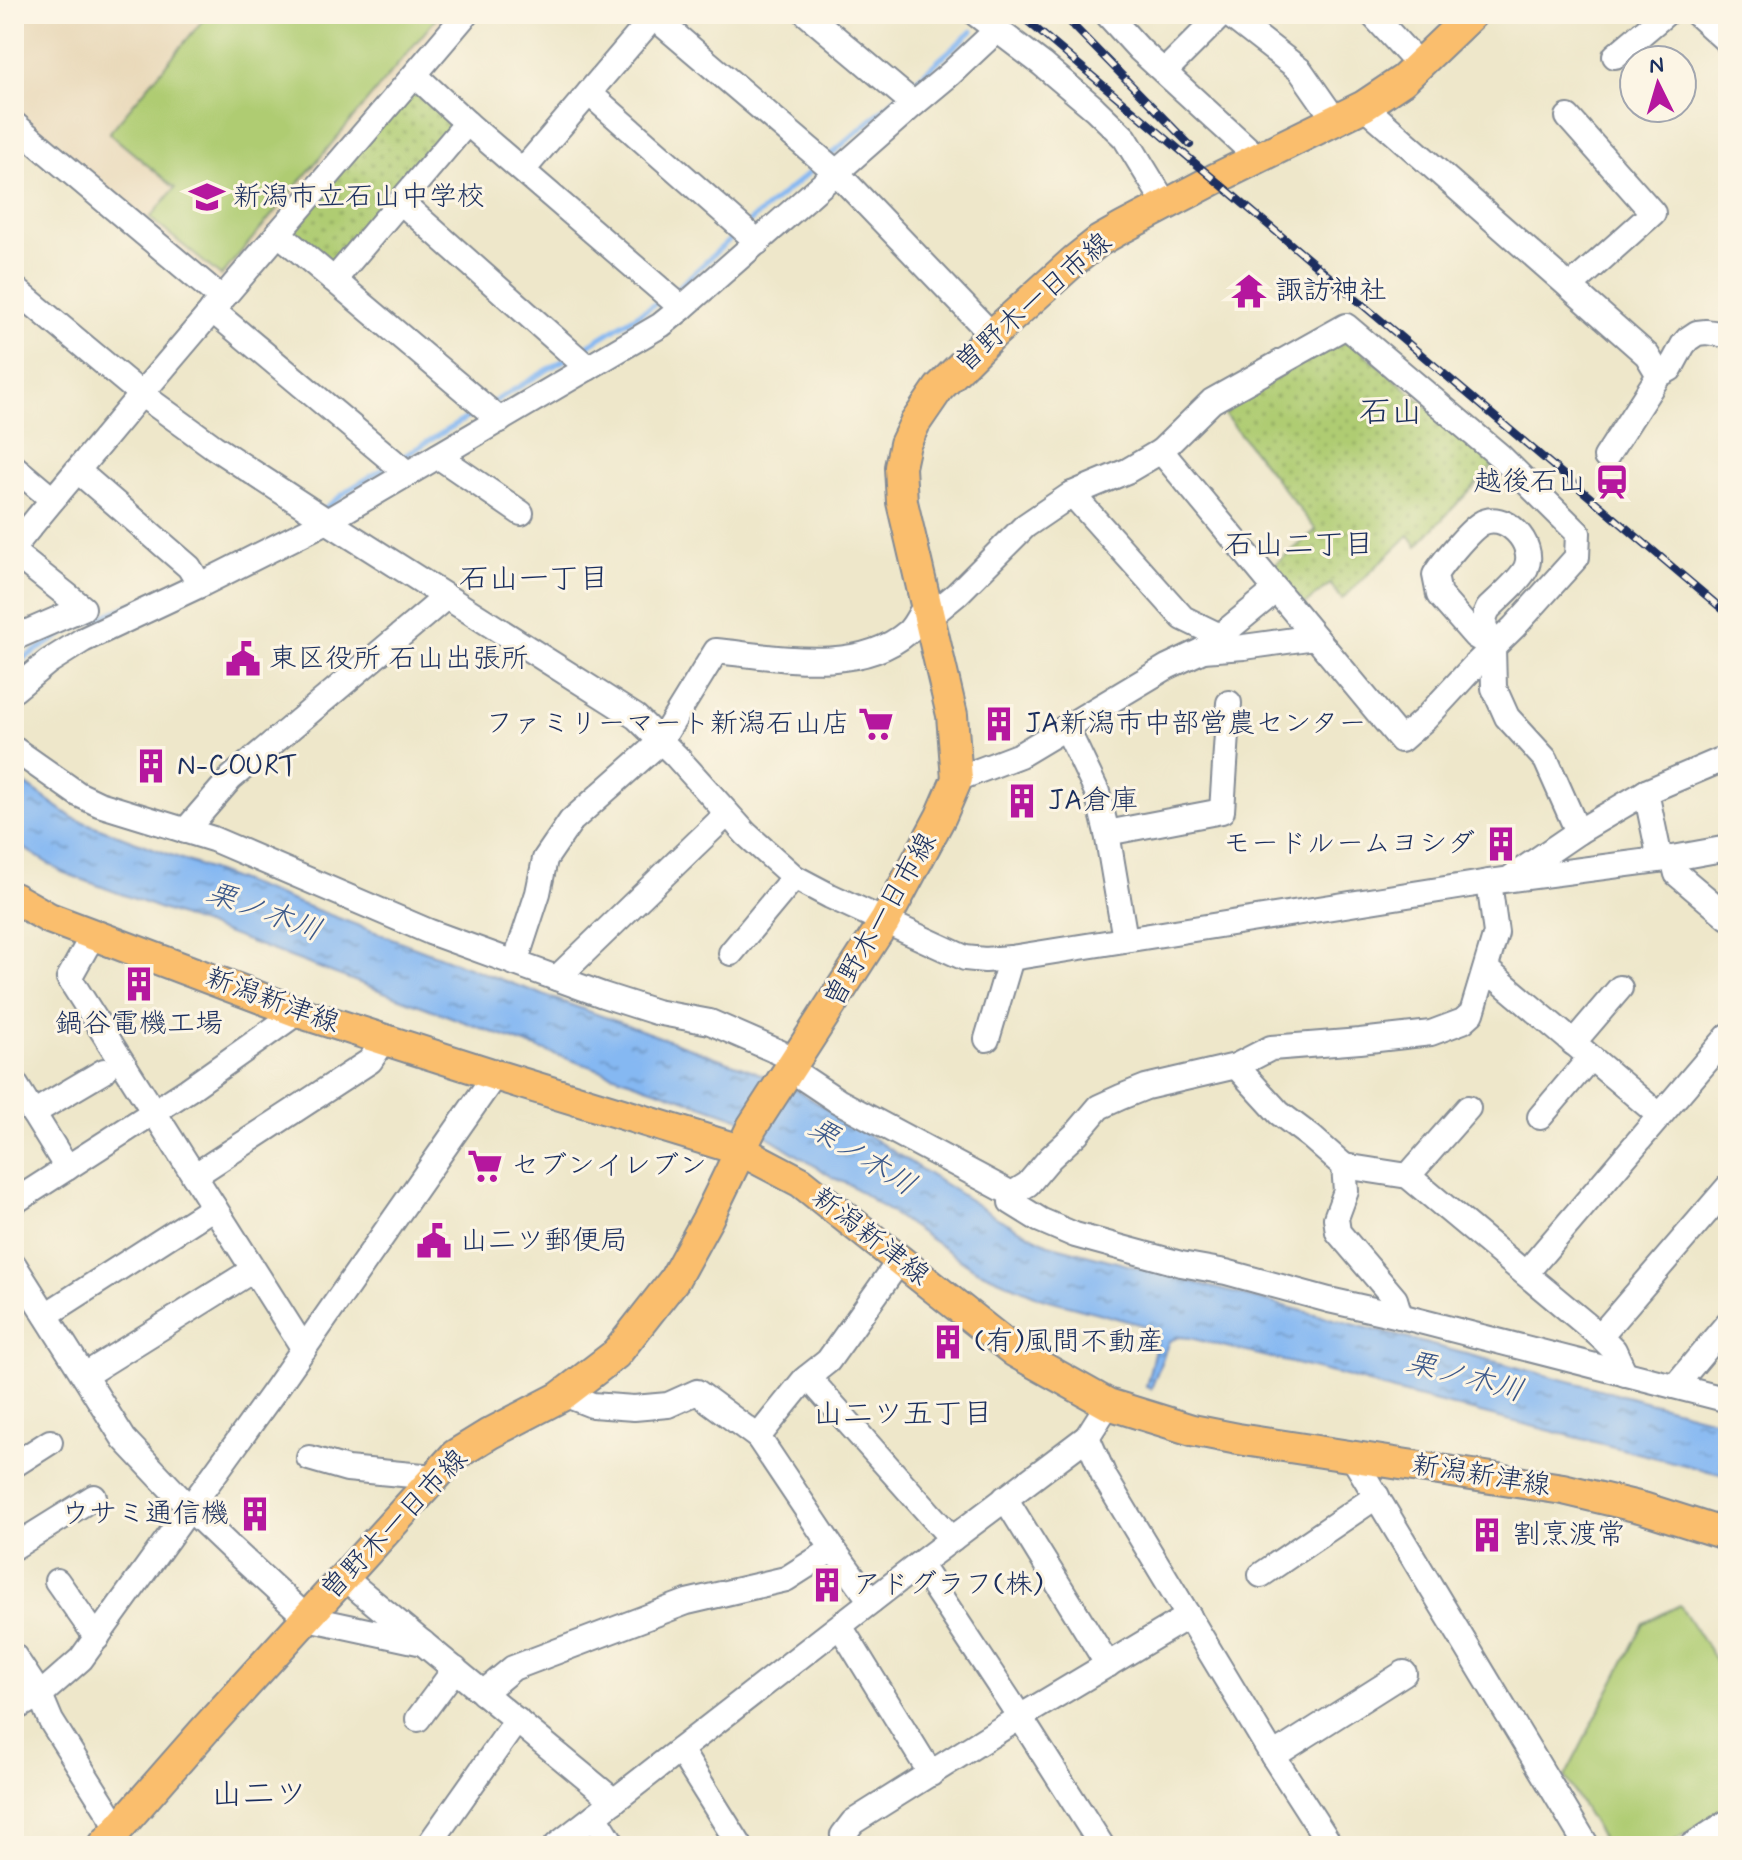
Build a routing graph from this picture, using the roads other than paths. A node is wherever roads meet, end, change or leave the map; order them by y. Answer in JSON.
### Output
{"nodes":[{"id":1,"x":466,"y":14,"type":"edge"},
{"id":2,"x":807,"y":14,"type":"edge"},
{"id":3,"x":976,"y":14,"type":"edge"},
{"id":4,"x":1107,"y":14,"type":"edge"},
{"id":5,"x":1225,"y":14,"type":"edge"},
{"id":6,"x":1372,"y":14,"type":"edge"},
{"id":7,"x":1472,"y":14,"type":"edge"},
{"id":8,"x":1665,"y":14,"type":"edge"},
{"id":9,"x":1697,"y":14,"type":"edge"},
{"id":10,"x":655,"y":15,"type":"edge"},
{"id":11,"x":996,"y":31,"type":"junction"},
{"id":12,"x":1728,"y":42,"type":"edge"},
{"id":13,"x":1615,"y":56,"type":"dead end"},
{"id":14,"x":1420,"y":66,"type":"junction"},
{"id":15,"x":1165,"y":71,"type":"junction"},
{"id":16,"x":415,"y":75,"type":"junction"},
{"id":17,"x":589,"y":93,"type":"junction"},
{"id":18,"x":914,"y":104,"type":"junction"},
{"id":19,"x":1364,"y":106,"type":"junction"},
{"id":20,"x":1568,"y":117,"type":"dead end"},
{"id":21,"x":1335,"y":120,"type":"junction"},
{"id":22,"x":467,"y":123,"type":"junction"},
{"id":23,"x":14,"y":124,"type":"edge"},
{"id":24,"x":1258,"y":158,"type":"junction"},
{"id":25,"x":523,"y":170,"type":"junction"},
{"id":26,"x":836,"y":172,"type":"junction"},
{"id":27,"x":401,"y":202,"type":"junction"},
{"id":28,"x":1166,"y":205,"type":"junction"},
{"id":29,"x":278,"y":233,"type":"junction"},
{"id":30,"x":758,"y":242,"type":"junction"},
{"id":31,"x":334,"y":280,"type":"junction"},
{"id":32,"x":1570,"y":287,"type":"junction"},
{"id":33,"x":14,"y":288,"type":"edge"},
{"id":34,"x":217,"y":304,"type":"junction"},
{"id":35,"x":682,"y":308,"type":"junction"},
{"id":36,"x":992,"y":335,"type":"junction"},
{"id":37,"x":1728,"y":335,"type":"edge"},
{"id":38,"x":588,"y":368,"type":"junction"},
{"id":39,"x":1659,"y":375,"type":"junction"},
{"id":40,"x":141,"y":394,"type":"junction"},
{"id":41,"x":500,"y":420,"type":"junction"},
{"id":42,"x":1161,"y":451,"type":"junction"},
{"id":43,"x":438,"y":456,"type":"junction"},
{"id":44,"x":1606,"y":457,"type":"dead end"},
{"id":45,"x":14,"y":467,"type":"edge"},
{"id":46,"x":78,"y":471,"type":"junction"},
{"id":47,"x":407,"y":473,"type":"junction"},
{"id":48,"x":1072,"y":494,"type":"junction"},
{"id":49,"x":52,"y":499,"type":"junction"},
{"id":50,"x":521,"y":513,"type":"dead end"},
{"id":51,"x":327,"y":521,"type":"junction"},
{"id":52,"x":14,"y":550,"type":"edge"},
{"id":53,"x":200,"y":585,"type":"junction"},
{"id":54,"x":1276,"y":590,"type":"junction"},
{"id":55,"x":446,"y":597,"type":"junction"},
{"id":56,"x":1488,"y":609,"type":"junction"},
{"id":57,"x":1453,"y":611,"type":"junction"},
{"id":58,"x":927,"y":612,"type":"junction"},
{"id":59,"x":1315,"y":637,"type":"junction"},
{"id":60,"x":14,"y":638,"type":"edge"},
{"id":61,"x":1211,"y":643,"type":"junction"},
{"id":62,"x":1493,"y":647,"type":"junction"},
{"id":63,"x":14,"y":690,"type":"edge"},
{"id":64,"x":1229,"y":703,"type":"dead end"},
{"id":65,"x":1066,"y":727,"type":"junction"},
{"id":66,"x":660,"y":742,"type":"junction"},
{"id":67,"x":14,"y":749,"type":"edge"},
{"id":68,"x":1728,"y":757,"type":"edge"},
{"id":69,"x":957,"y":779,"type":"junction"},
{"id":70,"x":1646,"y":792,"type":"junction"},
{"id":71,"x":727,"y":814,"type":"junction"},
{"id":72,"x":185,"y":831,"type":"junction"},
{"id":73,"x":1578,"y":832,"type":"junction"},
{"id":74,"x":1107,"y":833,"type":"junction"},
{"id":75,"x":1728,"y":848,"type":"edge"},
{"id":76,"x":1666,"y":859,"type":"junction"},
{"id":77,"x":794,"y":877,"type":"junction"},
{"id":78,"x":1498,"y":881,"type":"junction"},
{"id":79,"x":14,"y":898,"type":"edge"},
{"id":80,"x":1728,"y":917,"type":"edge"},
{"id":81,"x":885,"y":921,"type":"junction"},
{"id":82,"x":93,"y":935,"type":"junction"},
{"id":83,"x":1125,"y":939,"type":"junction"},
{"id":84,"x":731,"y":953,"type":"dead end"},
{"id":85,"x":1011,"y":958,"type":"junction"},
{"id":86,"x":515,"y":963,"type":"junction"},
{"id":87,"x":1486,"y":969,"type":"junction"},
{"id":88,"x":557,"y":978,"type":"junction"},
{"id":89,"x":1620,"y":988,"type":"dead end"},
{"id":90,"x":298,"y":1012,"type":"junction"},
{"id":91,"x":1728,"y":1036,"type":"edge"},
{"id":92,"x":987,"y":1039,"type":"dead end"},
{"id":93,"x":384,"y":1040,"type":"junction"},
{"id":94,"x":1582,"y":1050,"type":"junction"},
{"id":95,"x":1236,"y":1066,"type":"junction"},
{"id":96,"x":790,"y":1069,"type":"junction"},
{"id":97,"x":104,"y":1071,"type":"dead end"},
{"id":98,"x":495,"y":1075,"type":"junction"},
{"id":99,"x":15,"y":1087,"type":"edge"},
{"id":100,"x":1468,"y":1108,"type":"dead end"},
{"id":101,"x":153,"y":1112,"type":"junction"},
{"id":102,"x":33,"y":1113,"type":"junction"},
{"id":103,"x":1659,"y":1115,"type":"junction"},
{"id":104,"x":1540,"y":1117,"type":"dead end"},
{"id":105,"x":746,"y":1139,"type":"junction"},
{"id":106,"x":1344,"y":1166,"type":"junction"},
{"id":107,"x":67,"y":1168,"type":"junction"},
{"id":108,"x":194,"y":1176,"type":"junction"},
{"id":109,"x":1408,"y":1176,"type":"junction"},
{"id":110,"x":1728,"y":1187,"type":"edge"},
{"id":111,"x":1012,"y":1194,"type":"junction"},
{"id":112,"x":14,"y":1202,"type":"edge"},
{"id":113,"x":214,"y":1207,"type":"junction"},
{"id":114,"x":900,"y":1260,"type":"junction"},
{"id":115,"x":14,"y":1265,"type":"edge"},
{"id":116,"x":253,"y":1270,"type":"junction"},
{"id":117,"x":1526,"y":1273,"type":"junction"},
{"id":118,"x":46,"y":1315,"type":"junction"},
{"id":119,"x":1400,"y":1316,"type":"junction"},
{"id":120,"x":1728,"y":1323,"type":"edge"},
{"id":121,"x":1600,"y":1336,"type":"junction"},
{"id":122,"x":304,"y":1349,"type":"junction"},
{"id":123,"x":1625,"y":1374,"type":"junction"},
{"id":124,"x":85,"y":1375,"type":"junction"},
{"id":125,"x":808,"y":1377,"type":"junction"},
{"id":126,"x":1675,"y":1386,"type":"junction"},
{"id":127,"x":564,"y":1394,"type":"junction"},
{"id":128,"x":1728,"y":1400,"type":"edge"},
{"id":129,"x":1108,"y":1404,"type":"junction"},
{"id":130,"x":758,"y":1437,"type":"junction"},
{"id":131,"x":1087,"y":1437,"type":"junction"},
{"id":132,"x":50,"y":1442,"type":"dead end"},
{"id":133,"x":1352,"y":1456,"type":"junction"},
{"id":134,"x":309,"y":1458,"type":"dead end"},
{"id":135,"x":14,"y":1465,"type":"edge"},
{"id":136,"x":434,"y":1477,"type":"junction"},
{"id":137,"x":1377,"y":1496,"type":"junction"},
{"id":138,"x":94,"y":1497,"type":"dead end"},
{"id":139,"x":1005,"y":1498,"type":"junction"},
{"id":140,"x":189,"y":1508,"type":"junction"},
{"id":141,"x":1728,"y":1535,"type":"edge"},
{"id":142,"x":952,"y":1539,"type":"junction"},
{"id":143,"x":14,"y":1547,"type":"edge"},
{"id":144,"x":833,"y":1549,"type":"junction"},
{"id":145,"x":919,"y":1564,"type":"junction"},
{"id":146,"x":1261,"y":1575,"type":"dead end"},
{"id":147,"x":343,"y":1577,"type":"junction"},
{"id":148,"x":57,"y":1581,"type":"dead end"},
{"id":149,"x":871,"y":1601,"type":"junction"},
{"id":150,"x":1189,"y":1616,"type":"junction"},
{"id":151,"x":307,"y":1618,"type":"junction"},
{"id":152,"x":840,"y":1626,"type":"junction"},
{"id":153,"x":97,"y":1638,"type":"junction"},
{"id":154,"x":423,"y":1643,"type":"junction"},
{"id":155,"x":14,"y":1656,"type":"edge"},
{"id":156,"x":1108,"y":1665,"type":"junction"},
{"id":157,"x":455,"y":1669,"type":"junction"},
{"id":158,"x":1404,"y":1673,"type":"dead end"},
{"id":159,"x":483,"y":1693,"type":"junction"},
{"id":160,"x":40,"y":1695,"type":"junction"},
{"id":161,"x":14,"y":1709,"type":"edge"},
{"id":162,"x":1020,"y":1717,"type":"junction"},
{"id":163,"x":418,"y":1719,"type":"dead end"},
{"id":164,"x":517,"y":1720,"type":"junction"},
{"id":165,"x":680,"y":1750,"type":"junction"},
{"id":166,"x":1273,"y":1756,"type":"junction"},
{"id":167,"x":931,"y":1774,"type":"junction"},
{"id":168,"x":605,"y":1808,"type":"junction"},
{"id":169,"x":1728,"y":1822,"type":"edge"},
{"id":170,"x":111,"y":1838,"type":"edge"},
{"id":171,"x":428,"y":1846,"type":"edge"},
{"id":172,"x":556,"y":1846,"type":"edge"},
{"id":173,"x":614,"y":1846,"type":"edge"},
{"id":174,"x":740,"y":1846,"type":"edge"},
{"id":175,"x":849,"y":1846,"type":"edge"},
{"id":176,"x":1102,"y":1846,"type":"edge"},
{"id":177,"x":1331,"y":1846,"type":"edge"},
{"id":178,"x":1587,"y":1846,"type":"edge"},
{"id":179,"x":1691,"y":1846,"type":"edge"}],
"edges":[{"from":1,"to":16,"type":"street"},
{"from":2,"to":18,"type":"street"},
{"from":3,"to":11,"type":"street"},
{"from":4,"to":15,"type":"street"},
{"from":5,"to":15,"type":"street"},
{"from":5,"to":21,"type":"street"},
{"from":6,"to":14,"type":"street"},
{"from":7,"to":14,"type":"main road","name":"曽野木一日市線"},
{"from":8,"to":13,"type":"street"},
{"from":9,"to":12,"type":"street"},
{"from":10,"to":17,"type":"street"},
{"from":10,"to":26,"type":"street"},
{"from":11,"to":18,"type":"street"},
{"from":11,"to":28,"type":"street"},
{"from":14,"to":19,"type":"main road","name":"曽野木一日市線"},
{"from":15,"to":24,"type":"street"},
{"from":16,"to":22,"type":"street"},
{"from":16,"to":29,"type":"street"},
{"from":17,"to":25,"type":"street"},
{"from":17,"to":30,"type":"street"},
{"from":18,"to":26,"type":"street"},
{"from":19,"to":21,"type":"main road","name":"曽野木一日市線"},
{"from":19,"to":32,"type":"street"},
{"from":20,"to":32,"type":"street"},
{"from":21,"to":24,"type":"main road","name":"曽野木一日市線"},
{"from":22,"to":25,"type":"street"},
{"from":22,"to":27,"type":"street"},
{"from":23,"to":34,"type":"street"},
{"from":24,"to":28,"type":"main road","name":"曽野木一日市線"},
{"from":25,"to":35,"type":"street"},
{"from":26,"to":30,"type":"street"},
{"from":26,"to":36,"type":"street"},
{"from":27,"to":31,"type":"street"},
{"from":27,"to":38,"type":"street"},
{"from":28,"to":36,"type":"main road","name":"曽野木一日市線"},
{"from":29,"to":31,"type":"street"},
{"from":29,"to":34,"type":"street"},
{"from":30,"to":35,"type":"street"},
{"from":31,"to":41,"type":"street"},
{"from":32,"to":39,"type":"street"},
{"from":33,"to":40,"type":"street"},
{"from":34,"to":40,"type":"street"},
{"from":34,"to":47,"type":"street"},
{"from":35,"to":38,"type":"street"},
{"from":36,"to":58,"type":"main road","name":"曽野木一日市線"},
{"from":37,"to":39,"type":"street"},
{"from":38,"to":41,"type":"street"},
{"from":39,"to":44,"type":"street"},
{"from":40,"to":46,"type":"street"},
{"from":40,"to":51,"type":"street"},
{"from":41,"to":43,"type":"street"},
{"from":42,"to":48,"type":"street"},
{"from":42,"to":54,"type":"street"},
{"from":42,"to":62,"type":"street"},
{"from":43,"to":47,"type":"street"},
{"from":43,"to":50,"type":"street"},
{"from":45,"to":49,"type":"street"},
{"from":46,"to":49,"type":"street"},
{"from":46,"to":53,"type":"street"},
{"from":47,"to":51,"type":"street"},
{"from":48,"to":58,"type":"street"},
{"from":48,"to":61,"type":"street"},
{"from":49,"to":52,"type":"street"},
{"from":51,"to":53,"type":"street"},
{"from":51,"to":55,"type":"street"},
{"from":52,"to":60,"type":"street"},
{"from":53,"to":63,"type":"street"},
{"from":54,"to":59,"type":"street"},
{"from":54,"to":61,"type":"street"},
{"from":55,"to":66,"type":"street"},
{"from":55,"to":72,"type":"street"},
{"from":56,"to":57,"type":"street"},
{"from":56,"to":57,"type":"street"},
{"from":56,"to":62,"type":"street"},
{"from":57,"to":62,"type":"street"},
{"from":58,"to":66,"type":"street"},
{"from":58,"to":69,"type":"main road","name":"曽野木一日市線"},
{"from":59,"to":61,"type":"street"},
{"from":59,"to":62,"type":"street"},
{"from":61,"to":65,"type":"street"},
{"from":62,"to":73,"type":"street"},
{"from":64,"to":74,"type":"street"},
{"from":65,"to":69,"type":"street"},
{"from":65,"to":74,"type":"street"},
{"from":66,"to":71,"type":"street"},
{"from":66,"to":86,"type":"street"},
{"from":67,"to":72,"type":"street"},
{"from":68,"to":70,"type":"street"},
{"from":69,"to":81,"type":"main road","name":"曽野木一日市線"},
{"from":70,"to":73,"type":"street"},
{"from":70,"to":76,"type":"street"},
{"from":71,"to":77,"type":"street"},
{"from":71,"to":88,"type":"street"},
{"from":72,"to":86,"type":"street"},
{"from":73,"to":78,"type":"street"},
{"from":74,"to":83,"type":"street"},
{"from":75,"to":76,"type":"street"},
{"from":76,"to":78,"type":"street"},
{"from":76,"to":80,"type":"street"},
{"from":77,"to":81,"type":"street"},
{"from":77,"to":84,"type":"street"},
{"from":78,"to":83,"type":"street"},
{"from":78,"to":87,"type":"street"},
{"from":79,"to":82,"type":"main road","name":"新潟新津線"},
{"from":81,"to":85,"type":"street"},
{"from":81,"to":96,"type":"main road","name":"曽野木一日市線"},
{"from":82,"to":90,"type":"main road","name":"新潟新津線"},
{"from":82,"to":101,"type":"street"},
{"from":83,"to":85,"type":"street"},
{"from":85,"to":92,"type":"street"},
{"from":86,"to":88,"type":"street"},
{"from":87,"to":94,"type":"street"},
{"from":87,"to":95,"type":"street"},
{"from":88,"to":96,"type":"street"},
{"from":89,"to":94,"type":"street"},
{"from":90,"to":93,"type":"main road","name":"新潟新津線"},
{"from":90,"to":101,"type":"street"},
{"from":91,"to":103,"type":"street"},
{"from":93,"to":98,"type":"main road","name":"新潟新津線"},
{"from":93,"to":108,"type":"street"},
{"from":94,"to":103,"type":"street"},
{"from":94,"to":104,"type":"street"},
{"from":95,"to":106,"type":"street"},
{"from":95,"to":111,"type":"street"},
{"from":96,"to":105,"type":"main road","name":"曽野木一日市線"},
{"from":96,"to":111,"type":"street"},
{"from":97,"to":102,"type":"street"},
{"from":98,"to":105,"type":"main road","name":"新潟新津線"},
{"from":98,"to":122,"type":"street"},
{"from":99,"to":102,"type":"street"},
{"from":100,"to":109,"type":"street"},
{"from":101,"to":107,"type":"street"},
{"from":101,"to":108,"type":"street"},
{"from":102,"to":107,"type":"street"},
{"from":103,"to":117,"type":"street"},
{"from":105,"to":114,"type":"main road","name":"新潟新津線"},
{"from":105,"to":127,"type":"main road","name":"曽野木一日市線"},
{"from":106,"to":109,"type":"street"},
{"from":106,"to":119,"type":"street"},
{"from":107,"to":112,"type":"street"},
{"from":108,"to":113,"type":"street"},
{"from":109,"to":117,"type":"street"},
{"from":110,"to":121,"type":"street"},
{"from":111,"to":119,"type":"street"},
{"from":113,"to":116,"type":"street"},
{"from":113,"to":118,"type":"street"},
{"from":114,"to":125,"type":"street"},
{"from":114,"to":129,"type":"main road","name":"新潟新津線"},
{"from":115,"to":118,"type":"street"},
{"from":116,"to":122,"type":"street"},
{"from":116,"to":124,"type":"street"},
{"from":117,"to":121,"type":"street"},
{"from":118,"to":124,"type":"street"},
{"from":119,"to":123,"type":"street"},
{"from":120,"to":126,"type":"street"},
{"from":121,"to":123,"type":"street"},
{"from":122,"to":140,"type":"street"},
{"from":123,"to":126,"type":"street"},
{"from":124,"to":140,"type":"street"},
{"from":125,"to":130,"type":"street"},
{"from":125,"to":142,"type":"street"},
{"from":126,"to":128,"type":"street"},
{"from":127,"to":130,"type":"street"},
{"from":127,"to":136,"type":"main road","name":"曽野木一日市線"},
{"from":129,"to":131,"type":"street"},
{"from":129,"to":133,"type":"main road","name":"新潟新津線"},
{"from":130,"to":144,"type":"street"},
{"from":131,"to":139,"type":"street"},
{"from":131,"to":150,"type":"street"},
{"from":132,"to":135,"type":"street"},
{"from":133,"to":137,"type":"street"},
{"from":133,"to":141,"type":"main road","name":"新潟新津線"},
{"from":134,"to":136,"type":"street"},
{"from":136,"to":147,"type":"main road","name":"曽野木一日市線"},
{"from":137,"to":146,"type":"street"},
{"from":137,"to":178,"type":"street"},
{"from":138,"to":143,"type":"street"},
{"from":139,"to":142,"type":"street"},
{"from":139,"to":156,"type":"street"},
{"from":140,"to":151,"type":"street"},
{"from":140,"to":153,"type":"street"},
{"from":142,"to":145,"type":"street"},
{"from":144,"to":149,"type":"street"},
{"from":144,"to":159,"type":"street"},
{"from":145,"to":149,"type":"street"},
{"from":145,"to":162,"type":"street"},
{"from":147,"to":151,"type":"main road","name":"曽野木一日市線"},
{"from":147,"to":154,"type":"street"},
{"from":148,"to":153,"type":"street"},
{"from":149,"to":152,"type":"street"},
{"from":150,"to":156,"type":"street"},
{"from":150,"to":166,"type":"street"},
{"from":151,"to":154,"type":"street"},
{"from":151,"to":170,"type":"main road","name":"曽野木一日市線"},
{"from":152,"to":165,"type":"street"},
{"from":152,"to":167,"type":"street"},
{"from":153,"to":160,"type":"street"},
{"from":154,"to":157,"type":"street"},
{"from":155,"to":160,"type":"street"},
{"from":156,"to":162,"type":"street"},
{"from":157,"to":159,"type":"street"},
{"from":157,"to":163,"type":"street"},
{"from":158,"to":166,"type":"street"},
{"from":159,"to":164,"type":"street"},
{"from":160,"to":161,"type":"street"},
{"from":160,"to":170,"type":"street"},
{"from":162,"to":167,"type":"street"},
{"from":162,"to":176,"type":"street"},
{"from":164,"to":168,"type":"street"},
{"from":164,"to":171,"type":"street"},
{"from":165,"to":168,"type":"street"},
{"from":165,"to":174,"type":"street"},
{"from":166,"to":177,"type":"street"},
{"from":167,"to":175,"type":"street"},
{"from":168,"to":172,"type":"street"},
{"from":168,"to":173,"type":"street"},
{"from":169,"to":179,"type":"street"}]}
